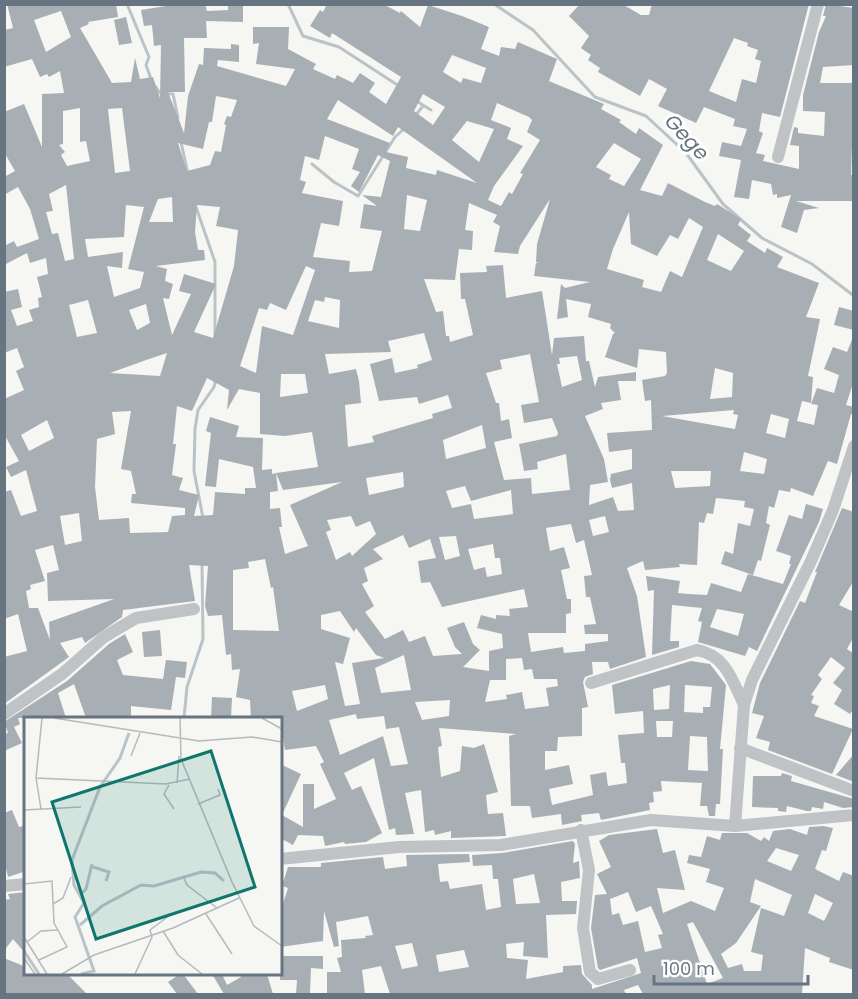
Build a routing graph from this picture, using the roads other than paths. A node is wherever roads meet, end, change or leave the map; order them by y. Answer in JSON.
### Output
{"nodes":[{"id":1,"x":818,"y":4,"type":"edge"},
{"id":2,"x":778,"y":157,"type":"dead end"},
{"id":3,"x":854,"y":446,"type":"edge"},
{"id":4,"x":194,"y":609,"type":"dead end"},
{"id":5,"x":591,"y":683,"type":"dead end"},
{"id":6,"x":744,"y":705,"type":"junction"},
{"id":7,"x":4,"y":714,"type":"edge"},
{"id":8,"x":740,"y":748,"type":"junction"},
{"id":9,"x":854,"y":791,"type":"edge"},
{"id":10,"x":854,"y":814,"type":"edge"},
{"id":11,"x":735,"y":825,"type":"junction"},
{"id":12,"x":581,"y":830,"type":"junction"},
{"id":13,"x":282,"y":859,"type":"edge"},
{"id":14,"x":24,"y":884,"type":"edge"},
{"id":15,"x":4,"y":886,"type":"edge"},
{"id":16,"x":630,"y":970,"type":"dead end"}],
"edges":[{"from":1,"to":2,"type":"street"},
{"from":3,"to":6,"type":"street"},
{"from":4,"to":7,"type":"street"},
{"from":5,"to":6,"type":"street"},
{"from":6,"to":8,"type":"street"},
{"from":8,"to":9,"type":"street"},
{"from":8,"to":11,"type":"street"},
{"from":10,"to":11,"type":"street"},
{"from":11,"to":12,"type":"street"},
{"from":12,"to":13,"type":"street"},
{"from":12,"to":16,"type":"street"},
{"from":14,"to":15,"type":"street"}]}
